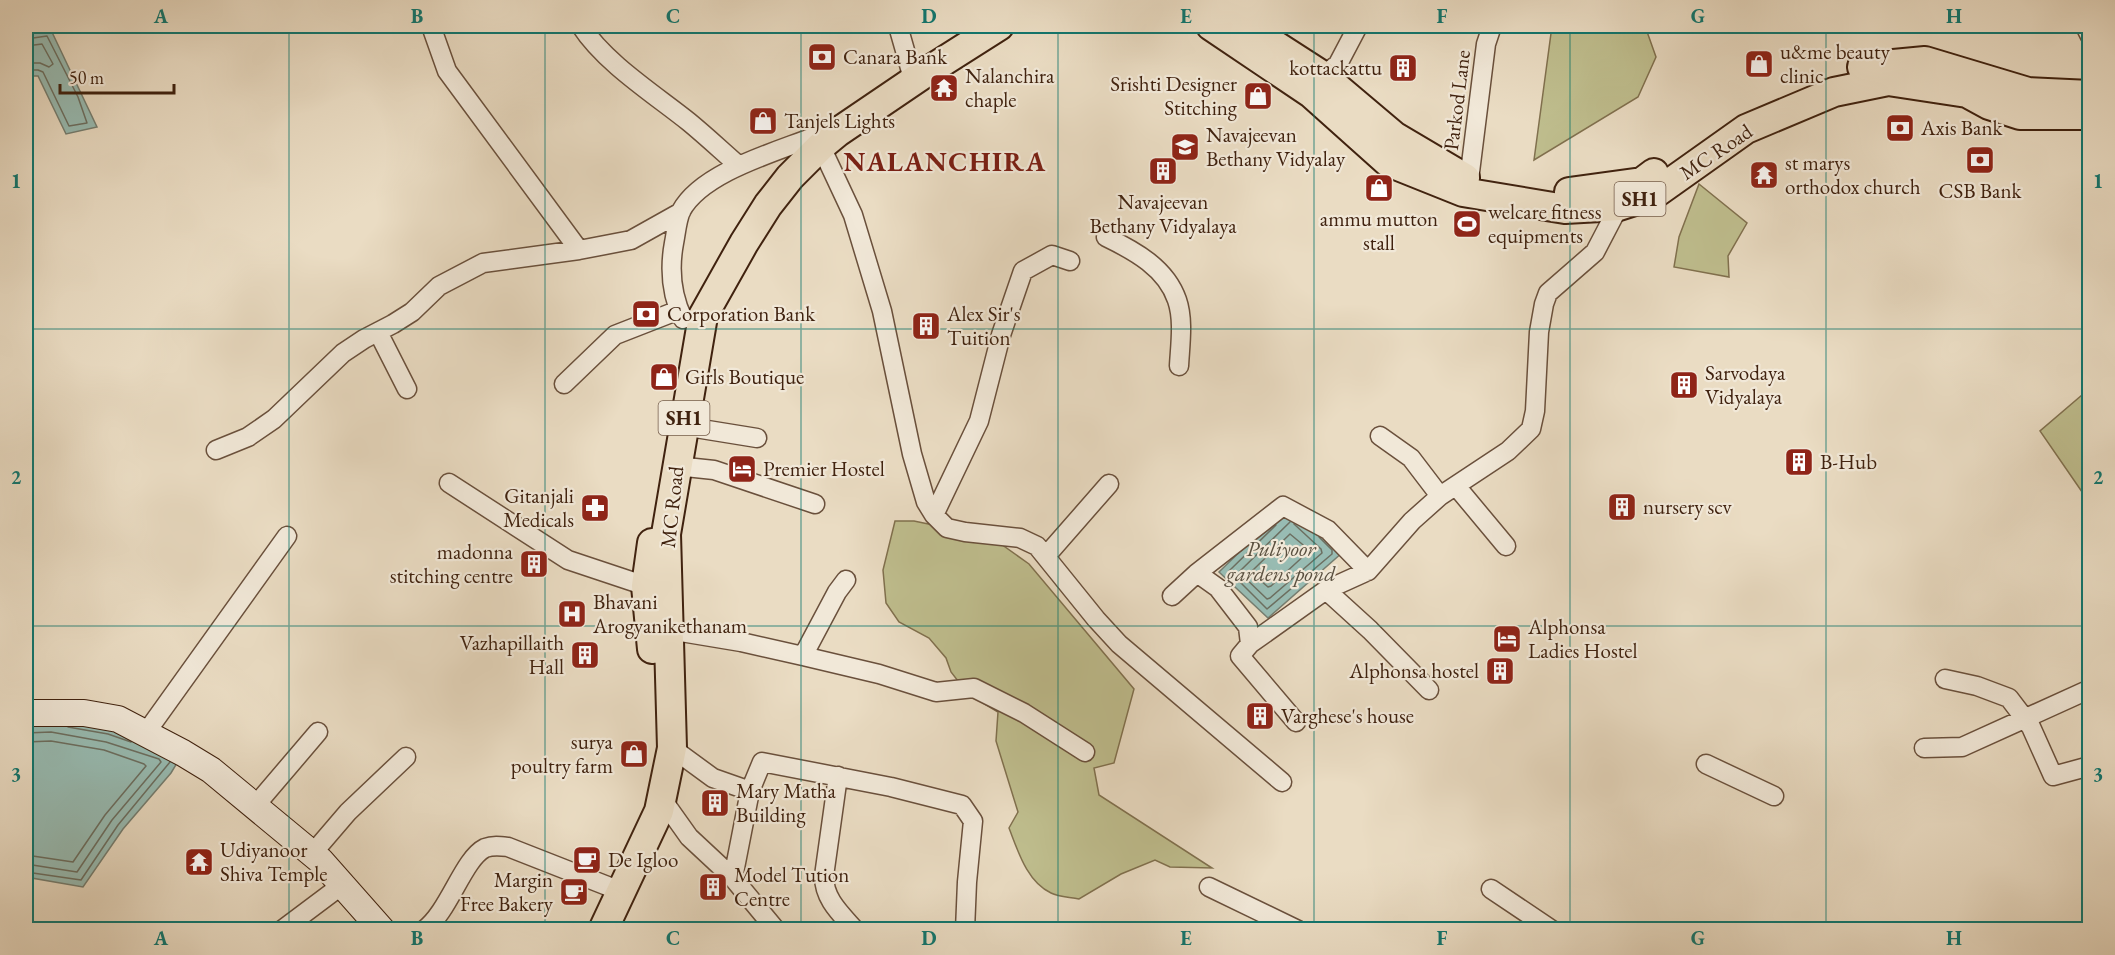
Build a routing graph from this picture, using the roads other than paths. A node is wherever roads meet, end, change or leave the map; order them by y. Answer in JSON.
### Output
{"nodes":[{"id":1,"x":431,"y":26,"type":"edge"},
{"id":2,"x":581,"y":26,"type":"edge"},
{"id":3,"x":898,"y":26,"type":"edge"},
{"id":4,"x":966,"y":26,"type":"edge"},
{"id":5,"x":999,"y":26,"type":"edge"},
{"id":6,"x":1211,"y":26,"type":"edge"},
{"id":7,"x":1245,"y":26,"type":"edge"},
{"id":8,"x":1358,"y":26,"type":"edge"},
{"id":9,"x":1492,"y":26,"type":"edge"},
{"id":10,"x":2085,"y":26,"type":"edge"},
{"id":11,"x":2090,"y":36,"type":"edge"},
{"id":12,"x":911,"y":73,"type":"junction"},
{"id":13,"x":1323,"y":76,"type":"junction"},
{"id":14,"x":2090,"y":95,"type":"edge"},
{"id":15,"x":2090,"y":115,"type":"edge"},
{"id":16,"x":818,"y":141,"type":"junction"},
{"id":17,"x":738,"y":165,"type":"junction"},
{"id":18,"x":1469,"y":180,"type":"junction"},
{"id":19,"x":1619,"y":206,"type":"junction"},
{"id":20,"x":681,"y":212,"type":"junction"},
{"id":21,"x":1106,"y":237,"type":"dead end"},
{"id":22,"x":579,"y":250,"type":"junction"},
{"id":23,"x":1070,"y":261,"type":"dead end"},
{"id":24,"x":681,"y":314,"type":"junction"},
{"id":25,"x":378,"y":332,"type":"junction"},
{"id":26,"x":1179,"y":366,"type":"dead end"},
{"id":27,"x":564,"y":384,"type":"dead end"},
{"id":28,"x":407,"y":389,"type":"dead end"},
{"id":29,"x":683,"y":426,"type":"junction"},
{"id":30,"x":1380,"y":436,"type":"dead end"},
{"id":31,"x":758,"y":438,"type":"dead end"},
{"id":32,"x":216,"y":450,"type":"dead end"},
{"id":33,"x":676,"y":466,"type":"junction"},
{"id":34,"x":449,"y":483,"type":"dead end"},
{"id":35,"x":1109,"y":484,"type":"dead end"},
{"id":36,"x":1456,"y":486,"type":"junction"},
{"id":37,"x":1440,"y":496,"type":"junction"},
{"id":38,"x":815,"y":504,"type":"dead end"},
{"id":39,"x":934,"y":515,"type":"junction"},
{"id":40,"x":287,"y":536,"type":"dead end"},
{"id":41,"x":1506,"y":546,"type":"dead end"},
{"id":42,"x":1046,"y":556,"type":"junction"},
{"id":43,"x":1368,"y":571,"type":"junction"},
{"id":44,"x":1197,"y":573,"type":"junction"},
{"id":45,"x":846,"y":580,"type":"dead end"},
{"id":46,"x":646,"y":586,"type":"junction"},
{"id":47,"x":1326,"y":590,"type":"junction"},
{"id":48,"x":1172,"y":597,"type":"dead end"},
{"id":49,"x":669,"y":630,"type":"junction"},
{"id":50,"x":1250,"y":644,"type":"junction"},
{"id":51,"x":803,"y":656,"type":"junction"},
{"id":52,"x":1945,"y":679,"type":"dead end"},
{"id":53,"x":2090,"y":689,"type":"edge"},
{"id":54,"x":1429,"y":690,"type":"dead end"},
{"id":55,"x":26,"y":713,"type":"edge"},
{"id":56,"x":2024,"y":719,"type":"junction"},
{"id":57,"x":1296,"y":722,"type":"dead end"},
{"id":58,"x":318,"y":732,"type":"dead end"},
{"id":59,"x":145,"y":734,"type":"junction"},
{"id":60,"x":672,"y":748,"type":"junction"},
{"id":61,"x":1924,"y":748,"type":"dead end"},
{"id":62,"x":1085,"y":752,"type":"dead end"},
{"id":63,"x":406,"y":757,"type":"dead end"},
{"id":64,"x":1706,"y":764,"type":"dead end"},
{"id":65,"x":2090,"y":766,"type":"edge"},
{"id":66,"x":838,"y":777,"type":"junction"},
{"id":67,"x":1282,"y":782,"type":"dead end"},
{"id":68,"x":750,"y":791,"type":"junction"},
{"id":69,"x":1774,"y":796,"type":"dead end"},
{"id":70,"x":654,"y":804,"type":"junction"},
{"id":71,"x":255,"y":806,"type":"junction"},
{"id":72,"x":312,"y":854,"type":"junction"},
{"id":73,"x":733,"y":878,"type":"junction"},
{"id":74,"x":342,"y":885,"type":"junction"},
{"id":75,"x":610,"y":887,"type":"junction"},
{"id":76,"x":1209,"y":887,"type":"dead end"},
{"id":77,"x":1491,"y":890,"type":"dead end"},
{"id":78,"x":282,"y":930,"type":"edge"},
{"id":79,"x":382,"y":930,"type":"edge"},
{"id":80,"x":424,"y":930,"type":"edge"},
{"id":81,"x":589,"y":930,"type":"edge"},
{"id":82,"x":603,"y":930,"type":"edge"},
{"id":83,"x":776,"y":930,"type":"edge"},
{"id":84,"x":855,"y":930,"type":"edge"},
{"id":85,"x":965,"y":930,"type":"edge"},
{"id":86,"x":1298,"y":930,"type":"edge"},
{"id":87,"x":1552,"y":930,"type":"edge"}],
"edges":[{"from":1,"to":22,"type":"street"},
{"from":2,"to":17,"type":"street"},
{"from":3,"to":12,"type":"street"},
{"from":4,"to":12,"type":"main road","name":"MC Road","number":"SH1"},
{"from":5,"to":12,"type":"main road","name":"MC Road","number":"SH1"},
{"from":6,"to":19,"type":"main road","name":"MC Road","number":"SH1"},
{"from":7,"to":13,"type":"main road","name":"MC Road","number":"SH1"},
{"from":8,"to":13,"type":"street"},
{"from":9,"to":18,"type":"street","name":"Parkod Lane"},
{"from":10,"to":11,"type":"street"},
{"from":12,"to":16,"type":"main road","name":"MC Road","number":"SH1"},
{"from":13,"to":18,"type":"main road","name":"MC Road","number":"SH1"},
{"from":14,"to":18,"type":"main road","name":"MC Road","number":"SH1"},
{"from":15,"to":19,"type":"main road","name":"MC Road","number":"SH1"},
{"from":16,"to":17,"type":"street"},
{"from":16,"to":24,"type":"main road","name":"MC Road","number":"SH1"},
{"from":16,"to":29,"type":"main road","name":"MC Road","number":"SH1"},
{"from":16,"to":39,"type":"street"},
{"from":17,"to":20,"type":"street"},
{"from":19,"to":36,"type":"street"},
{"from":20,"to":22,"type":"street"},
{"from":20,"to":24,"type":"street"},
{"from":21,"to":26,"type":"street"},
{"from":22,"to":25,"type":"street"},
{"from":23,"to":39,"type":"street"},
{"from":24,"to":27,"type":"street"},
{"from":24,"to":46,"type":"main road","name":"MC Road","number":"SH1"},
{"from":25,"to":28,"type":"street"},
{"from":25,"to":32,"type":"street"},
{"from":29,"to":31,"type":"street"},
{"from":29,"to":33,"type":"main road","name":"MC Road","number":"SH1"},
{"from":30,"to":37,"type":"street"},
{"from":33,"to":38,"type":"street"},
{"from":33,"to":49,"type":"main road","name":"MC Road","number":"SH1"},
{"from":34,"to":46,"type":"street"},
{"from":35,"to":42,"type":"street"},
{"from":36,"to":37,"type":"street"},
{"from":36,"to":41,"type":"street"},
{"from":37,"to":43,"type":"street"},
{"from":39,"to":42,"type":"street"},
{"from":40,"to":59,"type":"street"},
{"from":42,"to":67,"type":"street"},
{"from":43,"to":44,"type":"street"},
{"from":43,"to":47,"type":"street"},
{"from":44,"to":48,"type":"street"},
{"from":44,"to":50,"type":"street"},
{"from":45,"to":51,"type":"street"},
{"from":46,"to":70,"type":"main road","name":"MC Road","number":"SH1"},
{"from":47,"to":50,"type":"street"},
{"from":47,"to":54,"type":"street"},
{"from":49,"to":51,"type":"street"},
{"from":49,"to":60,"type":"main road","name":"MC Road","number":"SH1"},
{"from":50,"to":57,"type":"street"},
{"from":51,"to":62,"type":"street"},
{"from":52,"to":56,"type":"street"},
{"from":53,"to":56,"type":"street"},
{"from":55,"to":59,"type":"street"},
{"from":56,"to":61,"type":"street"},
{"from":56,"to":65,"type":"street"},
{"from":58,"to":71,"type":"street"},
{"from":59,"to":71,"type":"street"},
{"from":60,"to":68,"type":"street"},
{"from":60,"to":70,"type":"main road","name":"MC Road","number":"SH1"},
{"from":63,"to":72,"type":"street"},
{"from":64,"to":69,"type":"street"},
{"from":66,"to":68,"type":"street"},
{"from":66,"to":84,"type":"street"},
{"from":66,"to":85,"type":"street"},
{"from":68,"to":73,"type":"street"},
{"from":70,"to":73,"type":"street"},
{"from":70,"to":75,"type":"main road","name":"MC Road","number":"SH1"},
{"from":70,"to":82,"type":"main road","name":"MC Road","number":"SH1"},
{"from":71,"to":72,"type":"street"},
{"from":72,"to":74,"type":"street"},
{"from":73,"to":83,"type":"street"},
{"from":74,"to":78,"type":"street"},
{"from":74,"to":79,"type":"street"},
{"from":75,"to":80,"type":"street"},
{"from":75,"to":81,"type":"main road","name":"MC Road","number":"SH1"},
{"from":76,"to":86,"type":"street"},
{"from":77,"to":87,"type":"street"}]}
